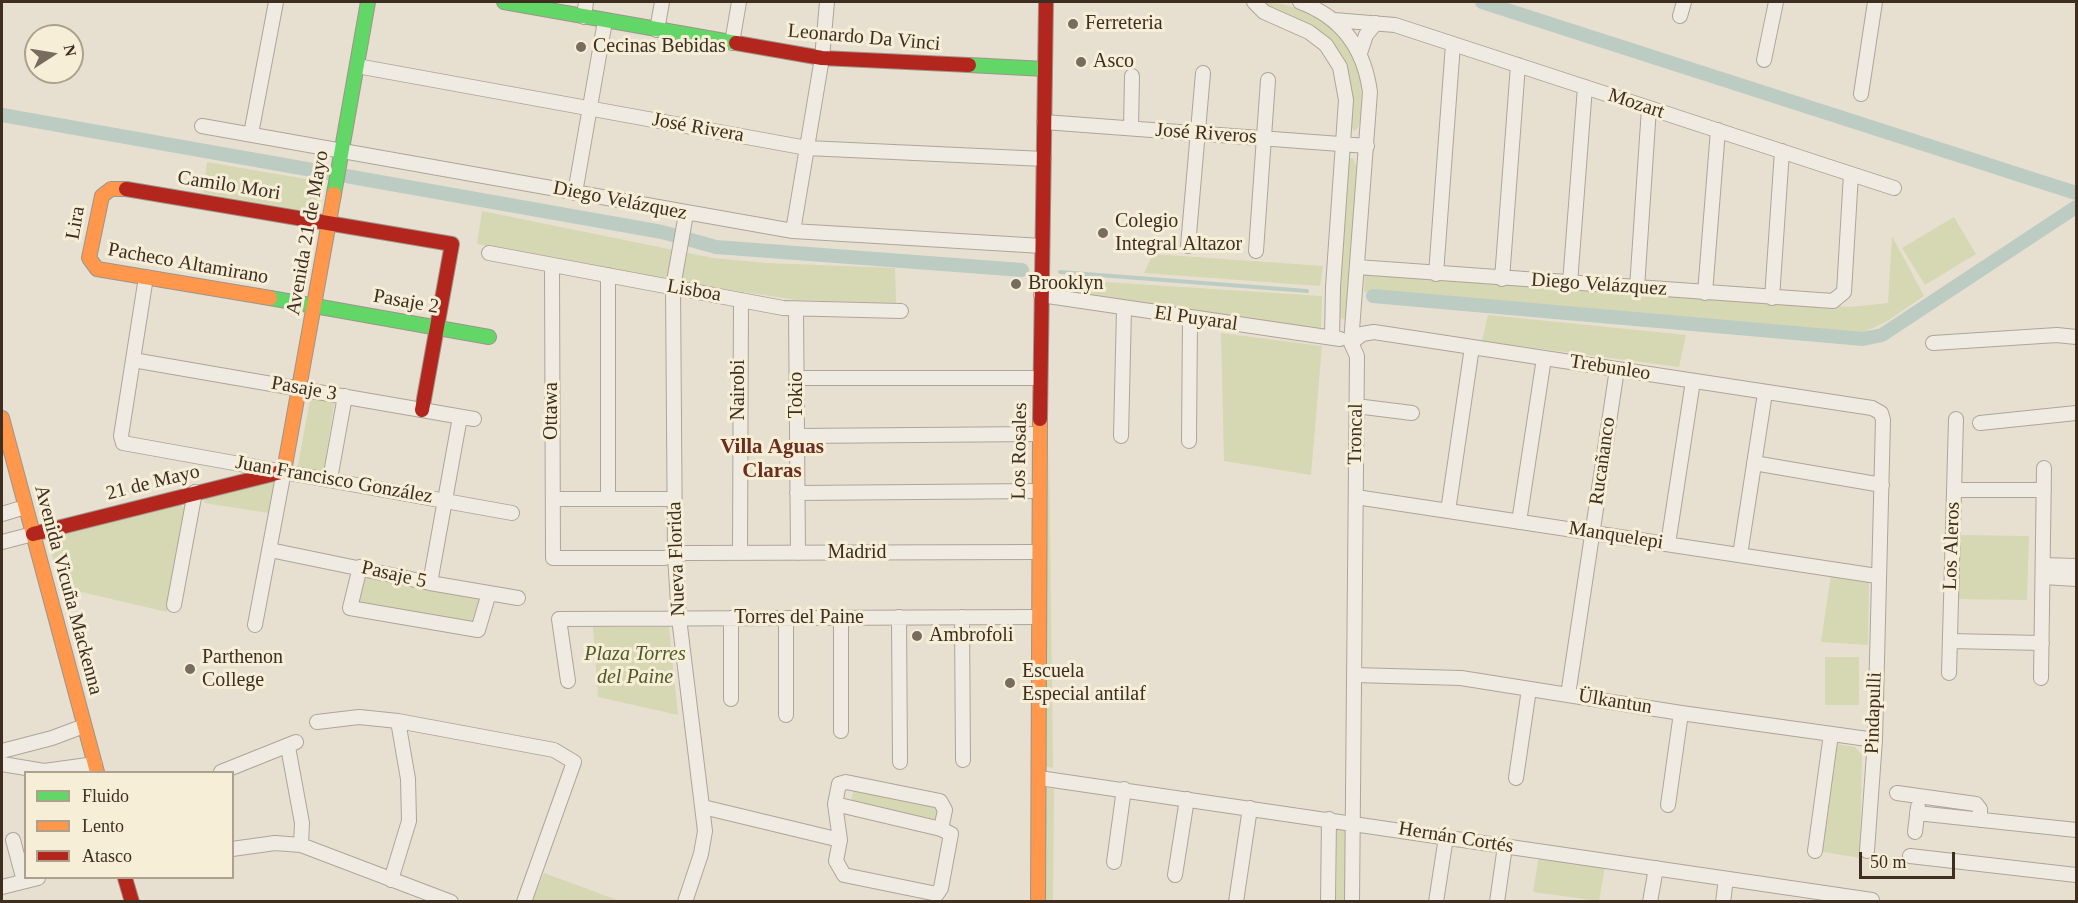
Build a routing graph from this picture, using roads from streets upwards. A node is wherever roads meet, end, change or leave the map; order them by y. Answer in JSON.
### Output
{"nodes":[{"id":1,"x":276,"y":2,"type":"edge"},
{"id":2,"x":368,"y":2,"type":"edge"},
{"id":3,"x":507,"y":2,"type":"edge"},
{"id":4,"x":586,"y":2,"type":"edge"},
{"id":5,"x":662,"y":2,"type":"edge"},
{"id":6,"x":739,"y":2,"type":"edge"},
{"id":7,"x":827,"y":2,"type":"edge"},
{"id":8,"x":1046,"y":2,"type":"edge"},
{"id":9,"x":1254,"y":2,"type":"edge"},
{"id":10,"x":1300,"y":2,"type":"edge"},
{"id":11,"x":1684,"y":2,"type":"edge"},
{"id":12,"x":1776,"y":2,"type":"edge"},
{"id":13,"x":1875,"y":2,"type":"edge"},
{"id":14,"x":1680,"y":16,"type":"dead end"},
{"id":15,"x":584,"y":17,"type":"junction"},
{"id":16,"x":1334,"y":20,"type":"junction"},
{"id":17,"x":605,"y":21,"type":"junction"},
{"id":18,"x":1376,"y":23,"type":"junction"},
{"id":19,"x":657,"y":30,"type":"junction"},
{"id":20,"x":732,"y":43,"type":"junction"},
{"id":21,"x":1453,"y":44,"type":"junction"},
{"id":22,"x":1360,"y":53,"type":"junction"},
{"id":23,"x":822,"y":58,"type":"junction"},
{"id":24,"x":1764,"y":60,"type":"dead end"},
{"id":25,"x":1518,"y":65,"type":"junction"},
{"id":26,"x":357,"y":66,"type":"junction"},
{"id":27,"x":1045,"y":69,"type":"junction"},
{"id":28,"x":1203,"y":73,"type":"dead end"},
{"id":29,"x":1132,"y":76,"type":"dead end"},
{"id":30,"x":1268,"y":80,"type":"dead end"},
{"id":31,"x":1586,"y":87,"type":"junction"},
{"id":32,"x":1861,"y":94,"type":"dead end"},
{"id":33,"x":590,"y":108,"type":"junction"},
{"id":34,"x":1649,"y":108,"type":"junction"},
{"id":35,"x":1044,"y":122,"type":"junction"},
{"id":36,"x":202,"y":126,"type":"dead end"},
{"id":37,"x":1131,"y":128,"type":"junction"},
{"id":38,"x":1718,"y":130,"type":"junction"},
{"id":39,"x":1198,"y":134,"type":"junction"},
{"id":40,"x":251,"y":135,"type":"junction"},
{"id":41,"x":1264,"y":138,"type":"junction"},
{"id":42,"x":1344,"y":144,"type":"junction"},
{"id":43,"x":1367,"y":146,"type":"junction"},
{"id":44,"x":807,"y":148,"type":"junction"},
{"id":45,"x":1782,"y":151,"type":"junction"},
{"id":46,"x":341,"y":156,"type":"junction"},
{"id":47,"x":1044,"y":159,"type":"junction"},
{"id":48,"x":1851,"y":174,"type":"junction"},
{"id":49,"x":1894,"y":188,"type":"dead end"},
{"id":50,"x":108,"y":190,"type":"joint"},
{"id":51,"x":575,"y":193,"type":"junction"},
{"id":52,"x":685,"y":219,"type":"junction"},
{"id":53,"x":330,"y":222,"type":"junction"},
{"id":54,"x":793,"y":231,"type":"junction"},
{"id":55,"x":1042,"y":246,"type":"junction"},
{"id":56,"x":1188,"y":246,"type":"dead end"},
{"id":57,"x":1256,"y":251,"type":"dead end"},
{"id":58,"x":489,"y":254,"type":"dead end"},
{"id":59,"x":92,"y":265,"type":"joint"},
{"id":60,"x":552,"y":265,"type":"junction"},
{"id":61,"x":1357,"y":267,"type":"junction"},
{"id":62,"x":1436,"y":274,"type":"junction"},
{"id":63,"x":608,"y":275,"type":"junction"},
{"id":64,"x":146,"y":277,"type":"junction"},
{"id":65,"x":1503,"y":279,"type":"junction"},
{"id":66,"x":1570,"y":284,"type":"junction"},
{"id":67,"x":673,"y":287,"type":"junction"},
{"id":68,"x":1637,"y":288,"type":"junction"},
{"id":69,"x":1705,"y":293,"type":"junction"},
{"id":70,"x":1041,"y":296,"type":"junction"},
{"id":71,"x":1772,"y":298,"type":"junction"},
{"id":72,"x":741,"y":300,"type":"junction"},
{"id":73,"x":315,"y":306,"type":"junction"},
{"id":74,"x":1124,"y":309,"type":"junction"},
{"id":75,"x":796,"y":310,"type":"junction"},
{"id":76,"x":900,"y":311,"type":"dead end"},
{"id":77,"x":1190,"y":319,"type":"junction"},
{"id":78,"x":437,"y":328,"type":"junction"},
{"id":79,"x":489,"y":337,"type":"dead end"},
{"id":80,"x":1332,"y":338,"type":"junction"},
{"id":81,"x":2076,"y":338,"type":"edge"},
{"id":82,"x":1351,"y":343,"type":"junction"},
{"id":83,"x":1933,"y":343,"type":"dead end"},
{"id":84,"x":1472,"y":347,"type":"junction"},
{"id":85,"x":1544,"y":358,"type":"junction"},
{"id":86,"x":133,"y":360,"type":"junction"},
{"id":87,"x":1617,"y":369,"type":"junction"},
{"id":88,"x":797,"y":378,"type":"junction"},
{"id":89,"x":1040,"y":378,"type":"junction"},
{"id":90,"x":1693,"y":381,"type":"junction"},
{"id":91,"x":300,"y":388,"type":"junction"},
{"id":92,"x":1765,"y":393,"type":"junction"},
{"id":93,"x":345,"y":396,"type":"junction"},
{"id":94,"x":1356,"y":406,"type":"junction"},
{"id":95,"x":1872,"y":408,"type":"joint"},
{"id":96,"x":422,"y":410,"type":"junction"},
{"id":97,"x":2076,"y":412,"type":"edge"},
{"id":98,"x":1412,"y":413,"type":"dead end"},
{"id":99,"x":2,"y":418,"type":"edge"},
{"id":100,"x":1956,"y":419,"type":"dead end"},
{"id":101,"x":1980,"y":423,"type":"dead end"},
{"id":102,"x":1040,"y":434,"type":"junction"},
{"id":103,"x":797,"y":436,"type":"junction"},
{"id":104,"x":1121,"y":436,"type":"dead end"},
{"id":105,"x":1189,"y":441,"type":"dead end"},
{"id":106,"x":1754,"y":464,"type":"junction"},
{"id":107,"x":2044,"y":468,"type":"dead end"},
{"id":108,"x":284,"y":471,"type":"junction"},
{"id":109,"x":330,"y":479,"type":"junction"},
{"id":110,"x":1882,"y":485,"type":"junction"},
{"id":111,"x":1954,"y":490,"type":"junction"},
{"id":112,"x":2044,"y":490,"type":"junction"},
{"id":113,"x":1039,"y":491,"type":"junction"},
{"id":114,"x":195,"y":492,"type":"junction"},
{"id":115,"x":797,"y":493,"type":"junction"},
{"id":116,"x":1356,"y":497,"type":"junction"},
{"id":117,"x":553,"y":499,"type":"junction"},
{"id":118,"x":608,"y":499,"type":"junction"},
{"id":119,"x":674,"y":499,"type":"junction"},
{"id":120,"x":445,"y":500,"type":"junction"},
{"id":121,"x":26,"y":507,"type":"junction"},
{"id":122,"x":1448,"y":511,"type":"junction"},
{"id":123,"x":512,"y":513,"type":"dead end"},
{"id":124,"x":2,"y":514,"type":"edge"},
{"id":125,"x":1519,"y":522,"type":"junction"},
{"id":126,"x":1592,"y":533,"type":"junction"},
{"id":127,"x":33,"y":534,"type":"junction"},
{"id":128,"x":2,"y":542,"type":"edge"},
{"id":129,"x":1668,"y":544,"type":"junction"},
{"id":130,"x":270,"y":550,"type":"junction"},
{"id":131,"x":1039,"y":552,"type":"junction"},
{"id":132,"x":740,"y":553,"type":"junction"},
{"id":133,"x":798,"y":553,"type":"junction"},
{"id":134,"x":1740,"y":555,"type":"junction"},
{"id":135,"x":675,"y":556,"type":"junction"},
{"id":136,"x":553,"y":558,"type":"joint"},
{"id":137,"x":2076,"y":566,"type":"edge"},
{"id":138,"x":360,"y":567,"type":"junction"},
{"id":139,"x":2043,"y":571,"type":"junction"},
{"id":140,"x":1877,"y":576,"type":"junction"},
{"id":141,"x":2076,"y":579,"type":"edge"},
{"id":142,"x":430,"y":584,"type":"junction"},
{"id":143,"x":489,"y":593,"type":"junction"},
{"id":144,"x":518,"y":598,"type":"dead end"},
{"id":145,"x":174,"y":605,"type":"dead end"},
{"id":146,"x":899,"y":617,"type":"junction"},
{"id":147,"x":962,"y":617,"type":"junction"},
{"id":148,"x":1039,"y":617,"type":"junction"},
{"id":149,"x":679,"y":618,"type":"junction"},
{"id":150,"x":731,"y":618,"type":"junction"},
{"id":151,"x":786,"y":618,"type":"junction"},
{"id":152,"x":841,"y":618,"type":"junction"},
{"id":153,"x":255,"y":625,"type":"dead end"},
{"id":154,"x":1950,"y":641,"type":"junction"},
{"id":155,"x":2042,"y":643,"type":"junction"},
{"id":156,"x":1949,"y":673,"type":"dead end"},
{"id":157,"x":1354,"y":675,"type":"junction"},
{"id":158,"x":2041,"y":678,"type":"dead end"},
{"id":159,"x":568,"y":681,"type":"dead end"},
{"id":160,"x":1529,"y":690,"type":"junction"},
{"id":161,"x":1568,"y":695,"type":"junction"},
{"id":162,"x":731,"y":699,"type":"dead end"},
{"id":163,"x":1681,"y":713,"type":"junction"},
{"id":164,"x":786,"y":715,"type":"dead end"},
{"id":165,"x":398,"y":721,"type":"junction"},
{"id":166,"x":317,"y":722,"type":"dead end"},
{"id":167,"x":84,"y":726,"type":"junction"},
{"id":168,"x":841,"y":731,"type":"dead end"},
{"id":169,"x":1831,"y":734,"type":"junction"},
{"id":170,"x":1875,"y":740,"type":"junction"},
{"id":171,"x":2,"y":751,"type":"edge"},
{"id":172,"x":963,"y":760,"type":"dead end"},
{"id":173,"x":900,"y":762,"type":"dead end"},
{"id":174,"x":2,"y":764,"type":"edge"},
{"id":175,"x":96,"y":768,"type":"edge"},
{"id":176,"x":224,"y":771,"type":"edge"},
{"id":177,"x":1039,"y":778,"type":"junction"},
{"id":178,"x":1516,"y":778,"type":"dead end"},
{"id":179,"x":1124,"y":789,"type":"junction"},
{"id":180,"x":1897,"y":792,"type":"dead end"},
{"id":181,"x":1919,"y":796,"type":"junction"},
{"id":182,"x":1186,"y":799,"type":"junction"},
{"id":183,"x":835,"y":804,"type":"junction"},
{"id":184,"x":1668,"y":805,"type":"dead end"},
{"id":185,"x":703,"y":807,"type":"junction"},
{"id":186,"x":1250,"y":808,"type":"junction"},
{"id":187,"x":1917,"y":813,"type":"junction"},
{"id":188,"x":1329,"y":819,"type":"junction"},
{"id":189,"x":1980,"y":820,"type":"junction"},
{"id":190,"x":1354,"y":823,"type":"junction"},
{"id":191,"x":941,"y":829,"type":"junction"},
{"id":192,"x":2076,"y":830,"type":"edge"},
{"id":193,"x":1915,"y":832,"type":"dead end"},
{"id":194,"x":1446,"y":837,"type":"junction"},
{"id":195,"x":13,"y":840,"type":"dead end"},
{"id":196,"x":840,"y":840,"type":"junction"},
{"id":197,"x":302,"y":845,"type":"junction"},
{"id":198,"x":1505,"y":846,"type":"junction"},
{"id":199,"x":234,"y":849,"type":"edge"},
{"id":200,"x":1867,"y":850,"type":"dead end"},
{"id":201,"x":1815,"y":851,"type":"dead end"},
{"id":202,"x":1910,"y":856,"type":"dead end"},
{"id":203,"x":1114,"y":862,"type":"dead end"},
{"id":204,"x":24,"y":864,"type":"edge"},
{"id":205,"x":1656,"y":868,"type":"junction"},
{"id":206,"x":1175,"y":875,"type":"dead end"},
{"id":207,"x":2076,"y":875,"type":"edge"},
{"id":208,"x":31,"y":879,"type":"edge"},
{"id":209,"x":125,"y":879,"type":"edge"},
{"id":210,"x":1726,"y":879,"type":"junction"},
{"id":211,"x":392,"y":880,"type":"junction"},
{"id":212,"x":2,"y":887,"type":"edge"},
{"id":213,"x":1808,"y":896,"type":"edge"},
{"id":214,"x":1872,"y":900,"type":"edge"},
{"id":215,"x":132,"y":902,"type":"edge"},
{"id":216,"x":451,"y":902,"type":"edge"},
{"id":217,"x":524,"y":902,"type":"edge"},
{"id":218,"x":685,"y":902,"type":"edge"},
{"id":219,"x":1038,"y":902,"type":"edge"},
{"id":220,"x":1236,"y":902,"type":"edge"},
{"id":221,"x":1328,"y":902,"type":"edge"},
{"id":222,"x":1352,"y":902,"type":"edge"},
{"id":223,"x":1437,"y":902,"type":"edge"},
{"id":224,"x":1497,"y":902,"type":"edge"},
{"id":225,"x":1650,"y":902,"type":"edge"},
{"id":226,"x":1723,"y":902,"type":"edge"}],
"edges":[{"from":1,"to":40,"type":"street"},
{"from":2,"to":26,"type":"street","name":"Avenida 21 de Mayo"},
{"from":3,"to":15,"type":"street","name":"Leonardo Da Vinci"},
{"from":4,"to":15,"type":"street"},
{"from":5,"to":19,"type":"street"},
{"from":6,"to":20,"type":"street"},
{"from":7,"to":23,"type":"street"},
{"from":8,"to":27,"type":"street","name":"Los Rosales"},
{"from":9,"to":42,"type":"street"},
{"from":10,"to":16,"type":"street","name":"Troncal"},
{"from":11,"to":14,"type":"street"},
{"from":12,"to":24,"type":"street"},
{"from":13,"to":32,"type":"street"},
{"from":15,"to":17,"type":"street","name":"Leonardo Da Vinci"},
{"from":16,"to":18,"type":"street","name":"Mozart"},
{"from":16,"to":22,"type":"street","name":"Troncal"},
{"from":17,"to":19,"type":"street","name":"Leonardo Da Vinci"},
{"from":17,"to":33,"type":"street"},
{"from":18,"to":21,"type":"street","name":"Mozart"},
{"from":18,"to":22,"type":"street"},
{"from":19,"to":20,"type":"street","name":"Leonardo Da Vinci"},
{"from":20,"to":23,"type":"street","name":"Leonardo Da Vinci"},
{"from":21,"to":25,"type":"street","name":"Mozart"},
{"from":21,"to":62,"type":"street"},
{"from":22,"to":43,"type":"street","name":"Troncal"},
{"from":23,"to":27,"type":"street","name":"Leonardo Da Vinci"},
{"from":23,"to":44,"type":"street"},
{"from":25,"to":31,"type":"street","name":"Mozart"},
{"from":25,"to":65,"type":"street"},
{"from":26,"to":33,"type":"street","name":"José Rivera"},
{"from":26,"to":46,"type":"street","name":"Avenida 21 de Mayo"},
{"from":27,"to":35,"type":"street","name":"Los Rosales"},
{"from":28,"to":39,"type":"street"},
{"from":29,"to":37,"type":"street"},
{"from":30,"to":41,"type":"street"},
{"from":31,"to":34,"type":"street","name":"Mozart"},
{"from":31,"to":66,"type":"street"},
{"from":33,"to":44,"type":"street","name":"José Rivera"},
{"from":33,"to":51,"type":"street"},
{"from":34,"to":38,"type":"street","name":"Mozart"},
{"from":34,"to":68,"type":"street"},
{"from":35,"to":37,"type":"street","name":"José Riveros"},
{"from":35,"to":47,"type":"street","name":"Los Rosales"},
{"from":36,"to":40,"type":"street","name":"Diego Velázquez"},
{"from":37,"to":39,"type":"street","name":"José Riveros"},
{"from":38,"to":45,"type":"street","name":"Mozart"},
{"from":38,"to":69,"type":"street"},
{"from":39,"to":41,"type":"street","name":"José Riveros"},
{"from":39,"to":56,"type":"street"},
{"from":40,"to":46,"type":"street","name":"Diego Velázquez"},
{"from":41,"to":42,"type":"street","name":"José Riveros"},
{"from":41,"to":57,"type":"street"},
{"from":42,"to":43,"type":"street","name":"José Riveros"},
{"from":42,"to":80,"type":"street"},
{"from":43,"to":61,"type":"street","name":"Troncal"},
{"from":44,"to":47,"type":"street","name":"José Rivera"},
{"from":44,"to":54,"type":"street"},
{"from":45,"to":48,"type":"street","name":"Mozart"},
{"from":45,"to":71,"type":"street"},
{"from":46,"to":51,"type":"street","name":"Diego Velázquez"},
{"from":46,"to":53,"type":"street","name":"Avenida 21 de Mayo"},
{"from":47,"to":55,"type":"street","name":"Los Rosales"},
{"from":48,"to":49,"type":"street","name":"Mozart"},
{"from":48,"to":71,"type":"street","name":"Diego Velázquez"},
{"from":50,"to":53,"type":"street","name":"Camilo Mori"},
{"from":50,"to":59,"type":"street","name":"Lira"},
{"from":51,"to":52,"type":"street","name":"Diego Velázquez"},
{"from":52,"to":54,"type":"street","name":"Diego Velázquez"},
{"from":52,"to":67,"type":"street","name":"Nueva Florida"},
{"from":53,"to":73,"type":"street","name":"Avenida 21 de Mayo"},
{"from":53,"to":78,"type":"street","name":"Camilo Mori"},
{"from":54,"to":55,"type":"street","name":"Diego Velázquez"},
{"from":55,"to":70,"type":"street","name":"Los Rosales"},
{"from":58,"to":60,"type":"street","name":"Lisboa"},
{"from":59,"to":64,"type":"street","name":"Pacheco Altamirano"},
{"from":60,"to":63,"type":"street","name":"Lisboa"},
{"from":60,"to":117,"type":"street","name":"Ottawa"},
{"from":61,"to":62,"type":"street","name":"Diego Velázquez"},
{"from":61,"to":82,"type":"street","name":"Troncal"},
{"from":62,"to":65,"type":"street","name":"Diego Velázquez"},
{"from":63,"to":67,"type":"street","name":"Lisboa"},
{"from":63,"to":118,"type":"street"},
{"from":64,"to":73,"type":"street","name":"Pacheco Altamirano"},
{"from":64,"to":86,"type":"street"},
{"from":65,"to":66,"type":"street","name":"Diego Velázquez"},
{"from":66,"to":68,"type":"street","name":"Diego Velázquez"},
{"from":67,"to":72,"type":"street","name":"Lisboa"},
{"from":67,"to":119,"type":"street","name":"Nueva Florida"},
{"from":68,"to":69,"type":"street","name":"Diego Velázquez"},
{"from":69,"to":71,"type":"street","name":"Diego Velázquez"},
{"from":70,"to":74,"type":"street","name":"El Puyaral"},
{"from":70,"to":89,"type":"street","name":"Los Rosales"},
{"from":72,"to":75,"type":"street","name":"Lisboa"},
{"from":72,"to":132,"type":"street","name":"Nairobi"},
{"from":73,"to":78,"type":"street","name":"Pasaje 2"},
{"from":73,"to":91,"type":"street","name":"Avenida 21 de Mayo"},
{"from":74,"to":77,"type":"street","name":"El Puyaral"},
{"from":74,"to":104,"type":"street"},
{"from":75,"to":76,"type":"street","name":"Lisboa"},
{"from":75,"to":88,"type":"street","name":"Tokio"},
{"from":77,"to":80,"type":"street","name":"El Puyaral"},
{"from":77,"to":105,"type":"street"},
{"from":78,"to":79,"type":"street","name":"Pasaje 2"},
{"from":78,"to":96,"type":"street"},
{"from":80,"to":82,"type":"street","name":"El Puyaral"},
{"from":81,"to":83,"type":"street"},
{"from":82,"to":84,"type":"street","name":"Trebunleo"},
{"from":82,"to":94,"type":"street","name":"Troncal"},
{"from":84,"to":85,"type":"street","name":"Trebunleo"},
{"from":84,"to":122,"type":"street"},
{"from":85,"to":87,"type":"street","name":"Trebunleo"},
{"from":85,"to":125,"type":"street"},
{"from":86,"to":91,"type":"street","name":"Pasaje 3"},
{"from":86,"to":108,"type":"street","name":"Juan Francisco González"},
{"from":87,"to":90,"type":"street","name":"Trebunleo"},
{"from":87,"to":126,"type":"street","name":"Rucañanco"},
{"from":88,"to":89,"type":"street"},
{"from":88,"to":103,"type":"street","name":"Tokio"},
{"from":89,"to":102,"type":"street","name":"Los Rosales"},
{"from":90,"to":92,"type":"street","name":"Trebunleo"},
{"from":90,"to":129,"type":"street"},
{"from":91,"to":93,"type":"street","name":"Pasaje 3"},
{"from":91,"to":108,"type":"street","name":"Avenida 21 de Mayo"},
{"from":92,"to":95,"type":"street","name":"Trebunleo"},
{"from":92,"to":106,"type":"street"},
{"from":93,"to":96,"type":"street","name":"Pasaje 3"},
{"from":93,"to":109,"type":"street"},
{"from":94,"to":98,"type":"street"},
{"from":94,"to":116,"type":"street","name":"Troncal"},
{"from":95,"to":110,"type":"street","name":"Pindapulli"},
{"from":96,"to":120,"type":"street","name":"Pasaje 3"},
{"from":97,"to":101,"type":"street"},
{"from":99,"to":121,"type":"street","name":"Avenida Vicuña Mackenna"},
{"from":100,"to":111,"type":"street","name":"Los Aleros"},
{"from":102,"to":103,"type":"street"},
{"from":102,"to":113,"type":"street","name":"Los Rosales"},
{"from":103,"to":115,"type":"street","name":"Tokio"},
{"from":106,"to":110,"type":"street"},
{"from":106,"to":134,"type":"street"},
{"from":107,"to":112,"type":"street"},
{"from":108,"to":109,"type":"street","name":"Juan Francisco González"},
{"from":108,"to":114,"type":"street","name":"21 de Mayo"},
{"from":108,"to":130,"type":"street"},
{"from":109,"to":120,"type":"street","name":"Juan Francisco González"},
{"from":110,"to":140,"type":"street","name":"Pindapulli"},
{"from":111,"to":112,"type":"street"},
{"from":111,"to":154,"type":"street","name":"Los Aleros"},
{"from":112,"to":139,"type":"street"},
{"from":113,"to":115,"type":"street"},
{"from":113,"to":131,"type":"street","name":"Los Rosales"},
{"from":114,"to":127,"type":"street","name":"21 de Mayo"},
{"from":114,"to":145,"type":"street"},
{"from":115,"to":133,"type":"street","name":"Tokio"},
{"from":116,"to":122,"type":"street","name":"Manquelepi"},
{"from":116,"to":157,"type":"street","name":"Troncal"},
{"from":117,"to":118,"type":"street"},
{"from":117,"to":136,"type":"street","name":"Ottawa"},
{"from":118,"to":119,"type":"street"},
{"from":119,"to":135,"type":"street","name":"Nueva Florida"},
{"from":120,"to":123,"type":"street","name":"Juan Francisco González"},
{"from":120,"to":142,"type":"street"},
{"from":121,"to":124,"type":"street"},
{"from":121,"to":127,"type":"street","name":"Avenida Vicuña Mackenna"},
{"from":122,"to":125,"type":"street","name":"Manquelepi"},
{"from":125,"to":126,"type":"street","name":"Manquelepi"},
{"from":126,"to":129,"type":"street","name":"Manquelepi"},
{"from":126,"to":161,"type":"street","name":"Rucañanco"},
{"from":127,"to":128,"type":"street"},
{"from":127,"to":167,"type":"street","name":"Avenida Vicuña Mackenna"},
{"from":129,"to":134,"type":"street","name":"Manquelepi"},
{"from":130,"to":138,"type":"street","name":"Pasaje 5"},
{"from":130,"to":153,"type":"street"},
{"from":131,"to":133,"type":"street","name":"Madrid"},
{"from":131,"to":148,"type":"street","name":"Los Rosales"},
{"from":132,"to":133,"type":"street","name":"Madrid"},
{"from":132,"to":135,"type":"street","name":"Madrid"},
{"from":134,"to":140,"type":"street","name":"Manquelepi"},
{"from":135,"to":136,"type":"street","name":"Madrid"},
{"from":135,"to":149,"type":"street","name":"Nueva Florida"},
{"from":137,"to":139,"type":"street"},
{"from":138,"to":142,"type":"street","name":"Pasaje 5"},
{"from":138,"to":143,"type":"street","name":"Pasaje 5"},
{"from":139,"to":141,"type":"street"},
{"from":139,"to":155,"type":"street"},
{"from":140,"to":170,"type":"street","name":"Pindapulli"},
{"from":142,"to":143,"type":"street","name":"Pasaje 5"},
{"from":143,"to":144,"type":"street","name":"Pasaje 5"},
{"from":146,"to":147,"type":"street","name":"Torres del Paine"},
{"from":146,"to":152,"type":"street","name":"Torres del Paine"},
{"from":146,"to":173,"type":"street"},
{"from":147,"to":148,"type":"street","name":"Torres del Paine"},
{"from":147,"to":172,"type":"street"},
{"from":148,"to":177,"type":"street","name":"Los Rosales"},
{"from":149,"to":150,"type":"street","name":"Torres del Paine"},
{"from":149,"to":159,"type":"street","name":"Torres del Paine"},
{"from":149,"to":185,"type":"street","name":"Nueva Florida"},
{"from":150,"to":151,"type":"street","name":"Torres del Paine"},
{"from":150,"to":162,"type":"street"},
{"from":151,"to":152,"type":"street","name":"Torres del Paine"},
{"from":151,"to":164,"type":"street"},
{"from":152,"to":168,"type":"street"},
{"from":154,"to":155,"type":"street"},
{"from":154,"to":156,"type":"street","name":"Los Aleros"},
{"from":155,"to":158,"type":"street"},
{"from":157,"to":160,"type":"street","name":"Ülkantun"},
{"from":157,"to":190,"type":"street","name":"Troncal"},
{"from":160,"to":161,"type":"street","name":"Ülkantun"},
{"from":160,"to":178,"type":"street"},
{"from":161,"to":163,"type":"street","name":"Ülkantun"},
{"from":163,"to":169,"type":"street","name":"Ülkantun"},
{"from":163,"to":184,"type":"street"},
{"from":165,"to":166,"type":"street"},
{"from":165,"to":211,"type":"street"},
{"from":165,"to":217,"type":"street"},
{"from":167,"to":171,"type":"street"},
{"from":167,"to":175,"type":"street","name":"Avenida Vicuña Mackenna"},
{"from":169,"to":170,"type":"street","name":"Ülkantun"},
{"from":169,"to":201,"type":"street"},
{"from":170,"to":200,"type":"street","name":"Pindapulli"},
{"from":174,"to":175,"type":"street"},
{"from":176,"to":197,"type":"street"},
{"from":177,"to":179,"type":"street","name":"Hernán Cortés"},
{"from":177,"to":219,"type":"street","name":"Los Rosales"},
{"from":179,"to":182,"type":"street","name":"Hernán Cortés"},
{"from":179,"to":203,"type":"street"},
{"from":180,"to":181,"type":"street"},
{"from":181,"to":187,"type":"street"},
{"from":181,"to":189,"type":"street"},
{"from":182,"to":186,"type":"street","name":"Hernán Cortés"},
{"from":182,"to":206,"type":"street"},
{"from":183,"to":191,"type":"street"},
{"from":183,"to":191,"type":"street"},
{"from":183,"to":196,"type":"street"},
{"from":185,"to":196,"type":"street"},
{"from":185,"to":218,"type":"street","name":"Nueva Florida"},
{"from":186,"to":188,"type":"street","name":"Hernán Cortés"},
{"from":186,"to":220,"type":"street"},
{"from":187,"to":189,"type":"street"},
{"from":187,"to":193,"type":"street"},
{"from":188,"to":190,"type":"street","name":"Hernán Cortés"},
{"from":188,"to":221,"type":"street"},
{"from":189,"to":192,"type":"street"},
{"from":190,"to":194,"type":"street","name":"Hernán Cortés"},
{"from":190,"to":222,"type":"street","name":"Troncal"},
{"from":191,"to":196,"type":"street"},
{"from":194,"to":198,"type":"street","name":"Hernán Cortés"},
{"from":194,"to":223,"type":"street"},
{"from":195,"to":204,"type":"street"},
{"from":197,"to":199,"type":"street"},
{"from":197,"to":211,"type":"street"},
{"from":198,"to":205,"type":"street","name":"Hernán Cortés"},
{"from":198,"to":224,"type":"street"},
{"from":202,"to":207,"type":"street"},
{"from":205,"to":210,"type":"street","name":"Hernán Cortés"},
{"from":205,"to":225,"type":"street"},
{"from":208,"to":212,"type":"street"},
{"from":209,"to":215,"type":"street"},
{"from":210,"to":213,"type":"street","name":"Hernán Cortés"},
{"from":210,"to":226,"type":"street"},
{"from":211,"to":216,"type":"street"},
{"from":213,"to":214,"type":"street","name":"Hernán Cortés"}]}
